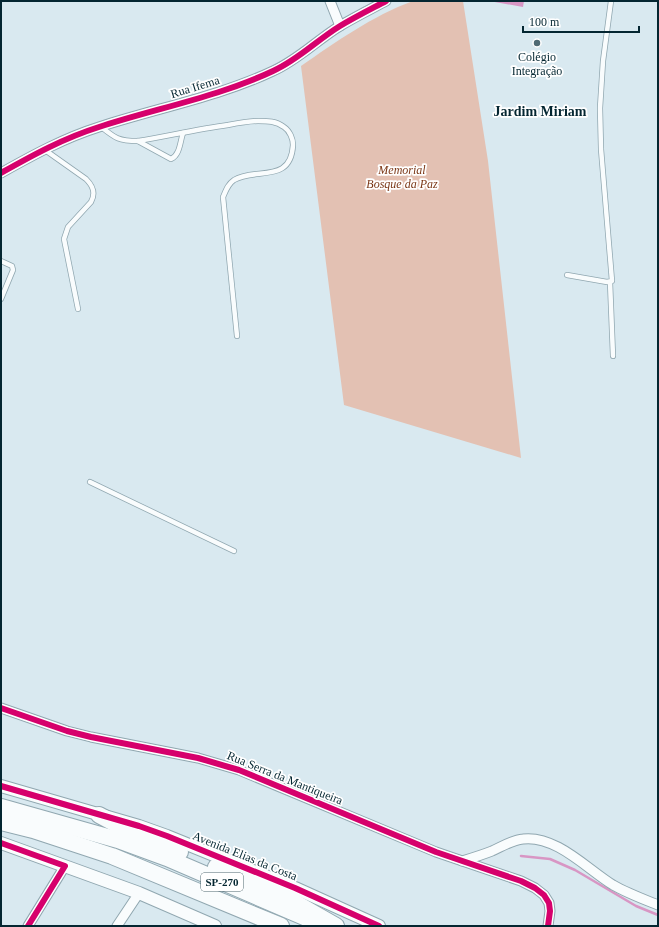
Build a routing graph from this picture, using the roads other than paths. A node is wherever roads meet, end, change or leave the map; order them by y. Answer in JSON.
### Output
{"nodes":[{"id":1,"x":330,"y":1,"type":"edge"},
{"id":2,"x":386,"y":1,"type":"edge"},
{"id":3,"x":611,"y":1,"type":"edge"},
{"id":4,"x":340,"y":26,"type":"junction"},
{"id":5,"x":100,"y":126,"type":"junction"},
{"id":6,"x":183,"y":133,"type":"junction"},
{"id":7,"x":138,"y":141,"type":"junction"},
{"id":8,"x":43,"y":149,"type":"junction"},
{"id":9,"x":1,"y":174,"type":"edge"},
{"id":10,"x":1,"y":261,"type":"edge"},
{"id":11,"x":567,"y":275,"type":"dead end"},
{"id":12,"x":610,"y":282,"type":"junction"},
{"id":13,"x":1,"y":299,"type":"edge"},
{"id":14,"x":78,"y":309,"type":"dead end"},
{"id":15,"x":237,"y":336,"type":"dead end"},
{"id":16,"x":613,"y":356,"type":"dead end"},
{"id":17,"x":90,"y":482,"type":"dead end"},
{"id":18,"x":234,"y":551,"type":"dead end"},
{"id":19,"x":1,"y":708,"type":"edge"},
{"id":20,"x":1,"y":786,"type":"edge"},
{"id":21,"x":1,"y":807,"type":"edge"},
{"id":22,"x":99,"y":815,"type":"junction"},
{"id":23,"x":1,"y":822,"type":"edge"},
{"id":24,"x":1,"y":843,"type":"edge"},
{"id":25,"x":462,"y":861,"type":"junction"},
{"id":26,"x":66,"y":866,"type":"junction"},
{"id":27,"x":139,"y":892,"type":"junction"},
{"id":28,"x":658,"y":905,"type":"edge"},
{"id":29,"x":28,"y":926,"type":"edge"},
{"id":30,"x":117,"y":926,"type":"edge"},
{"id":31,"x":215,"y":926,"type":"edge"},
{"id":32,"x":281,"y":926,"type":"edge"},
{"id":33,"x":325,"y":926,"type":"edge"},
{"id":34,"x":336,"y":926,"type":"edge"},
{"id":35,"x":379,"y":926,"type":"edge"},
{"id":36,"x":548,"y":926,"type":"edge"}],
"edges":[{"from":1,"to":4,"type":"street"},
{"from":2,"to":4,"type":"street","name":"Rua Ifema"},
{"from":3,"to":12,"type":"lane"},
{"from":4,"to":5,"type":"street","name":"Rua Ifema"},
{"from":5,"to":7,"type":"lane"},
{"from":5,"to":8,"type":"street","name":"Rua Ifema"},
{"from":6,"to":7,"type":"lane"},
{"from":6,"to":7,"type":"lane"},
{"from":6,"to":15,"type":"lane"},
{"from":8,"to":9,"type":"street","name":"Rua Ifema"},
{"from":8,"to":14,"type":"lane"},
{"from":10,"to":13,"type":"lane"},
{"from":11,"to":12,"type":"lane"},
{"from":12,"to":16,"type":"lane"},
{"from":17,"to":18,"type":"lane"},
{"from":19,"to":25,"type":"street","name":"Rua Serra da Mantiqueira"},
{"from":20,"to":22,"type":"main road","name":"Avenida Elias da Costa"},
{"from":21,"to":33,"type":"highway","number":"SP-270"},
{"from":22,"to":34,"type":"highway"},
{"from":22,"to":35,"type":"main road","name":"Avenida Elias da Costa"},
{"from":23,"to":32,"type":"highway","number":"SP-270"},
{"from":24,"to":26,"type":"main road"},
{"from":25,"to":28,"type":"street"},
{"from":25,"to":36,"type":"street","name":"Rua Serra da Mantiqueira"},
{"from":26,"to":27,"type":"main road"},
{"from":26,"to":29,"type":"street"},
{"from":27,"to":30,"type":"street"},
{"from":27,"to":31,"type":"main road"}]}
